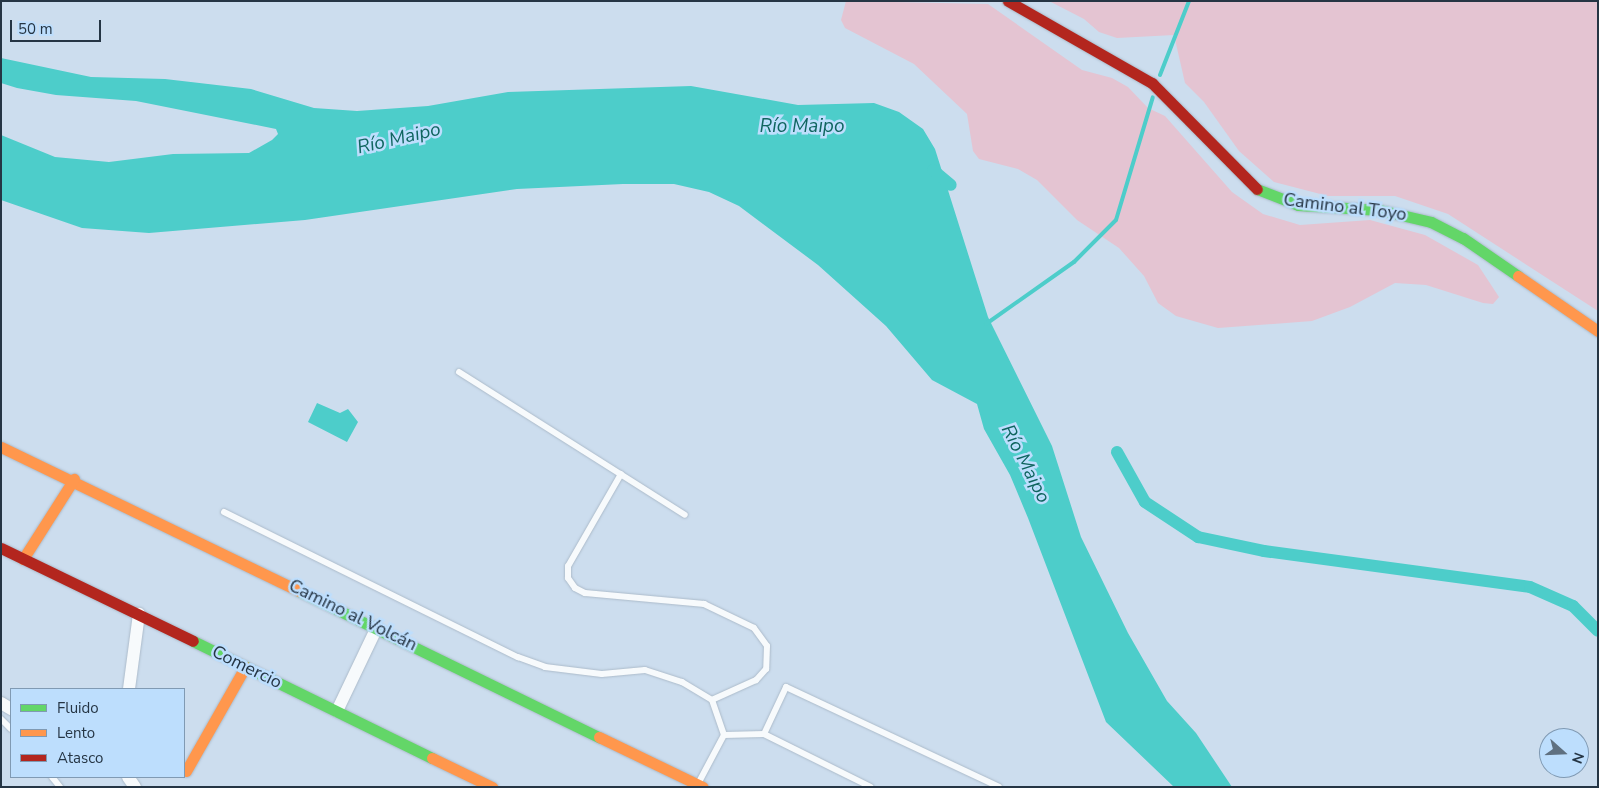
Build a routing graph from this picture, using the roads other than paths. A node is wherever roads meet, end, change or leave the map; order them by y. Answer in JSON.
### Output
{"nodes":[{"id":1,"x":1008,"y":1,"type":"edge"},
{"id":2,"x":1598,"y":331,"type":"edge"},
{"id":3,"x":459,"y":372,"type":"dead end"},
{"id":4,"x":1,"y":446,"type":"edge"},
{"id":5,"x":621,"y":474,"type":"junction"},
{"id":6,"x":74,"y":479,"type":"junction"},
{"id":7,"x":224,"y":512,"type":"dead end"},
{"id":8,"x":685,"y":515,"type":"dead end"},
{"id":9,"x":1,"y":548,"type":"edge"},
{"id":10,"x":23,"y":559,"type":"junction"},
{"id":11,"x":139,"y":614,"type":"junction"},
{"id":12,"x":377,"y":627,"type":"junction"},
{"id":13,"x":245,"y":666,"type":"junction"},
{"id":14,"x":129,"y":688,"type":"edge"},
{"id":15,"x":712,"y":700,"type":"junction"},
{"id":16,"x":337,"y":711,"type":"junction"},
{"id":17,"x":1,"y":718,"type":"edge"},
{"id":18,"x":10,"y":728,"type":"edge"},
{"id":19,"x":764,"y":734,"type":"junction"},
{"id":20,"x":724,"y":735,"type":"junction"},
{"id":21,"x":186,"y":772,"type":"dead end"},
{"id":22,"x":699,"y":786,"type":"edge"},
{"id":23,"x":492,"y":787,"type":"edge"},
{"id":24,"x":871,"y":787,"type":"edge"},
{"id":25,"x":999,"y":787,"type":"edge"}],
"edges":[{"from":1,"to":2,"type":"main road","name":"Camino al Toyo"},
{"from":3,"to":5,"type":"lane"},
{"from":4,"to":6,"type":"main road","name":"Camino al Volcán"},
{"from":5,"to":8,"type":"lane"},
{"from":5,"to":15,"type":"lane"},
{"from":6,"to":10,"type":"main road"},
{"from":6,"to":12,"type":"main road","name":"Camino al Volcán"},
{"from":7,"to":15,"type":"lane"},
{"from":9,"to":10,"type":"main road","name":"Comercio"},
{"from":10,"to":11,"type":"main road","name":"Comercio"},
{"from":11,"to":13,"type":"main road","name":"Comercio"},
{"from":11,"to":14,"type":"street"},
{"from":12,"to":16,"type":"street"},
{"from":12,"to":22,"type":"main road","name":"Camino al Volcán"},
{"from":13,"to":16,"type":"main road","name":"Comercio"},
{"from":13,"to":21,"type":"main road"},
{"from":15,"to":20,"type":"lane"},
{"from":16,"to":23,"type":"main road","name":"Comercio"},
{"from":17,"to":18,"type":"lane"},
{"from":19,"to":20,"type":"lane"},
{"from":19,"to":24,"type":"lane"},
{"from":19,"to":25,"type":"lane"},
{"from":20,"to":22,"type":"lane"}]}
